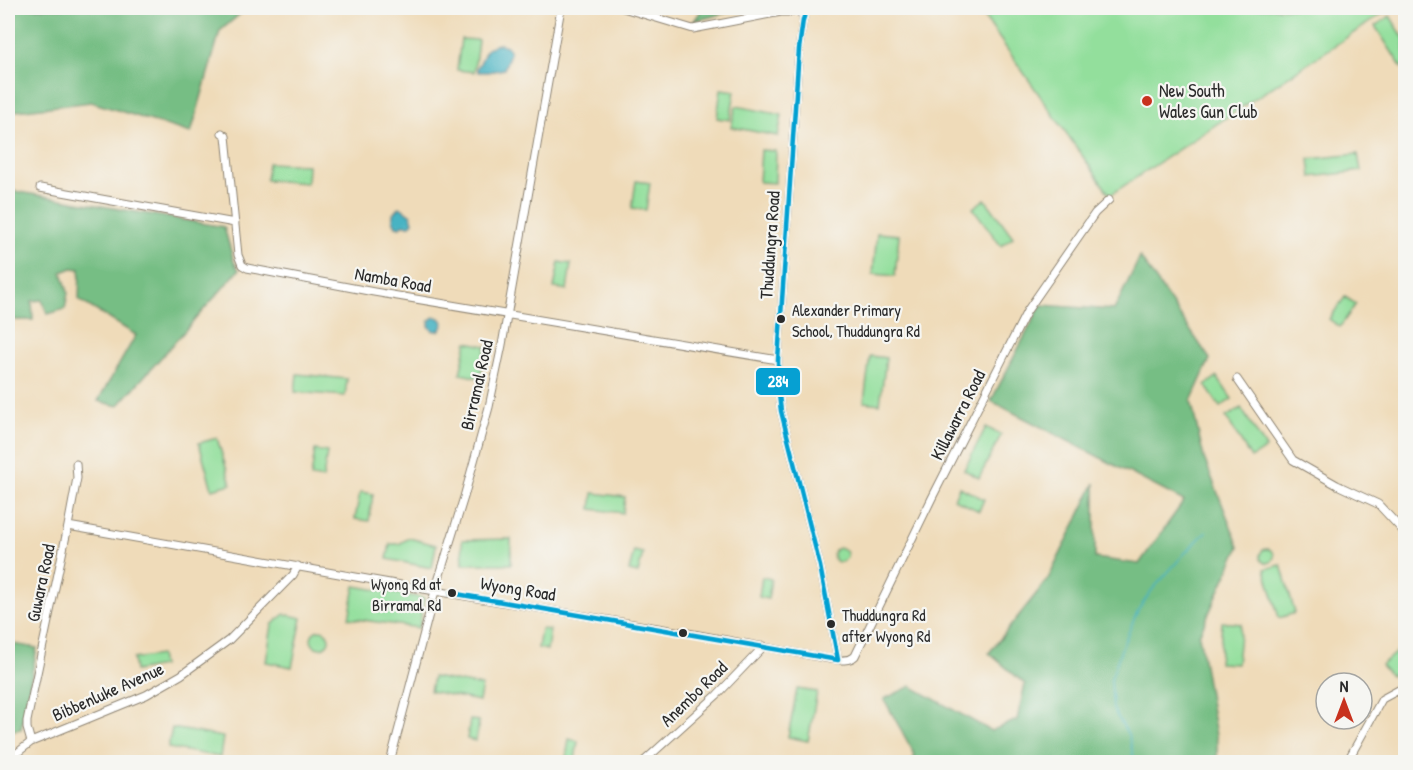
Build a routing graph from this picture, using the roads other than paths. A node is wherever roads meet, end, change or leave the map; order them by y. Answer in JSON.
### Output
{"nodes":[{"id":1,"x":561,"y":8,"type":"edge"},
{"id":2,"x":623,"y":8,"type":"edge"},
{"id":3,"x":806,"y":11,"type":"edge"},
{"id":4,"x":222,"y":133,"type":"dead end"},
{"id":5,"x":40,"y":188,"type":"dead end"},
{"id":6,"x":1109,"y":200,"type":"dead end"},
{"id":7,"x":235,"y":223,"type":"junction"},
{"id":8,"x":507,"y":314,"type":"junction"},
{"id":9,"x":778,"y":360,"type":"junction"},
{"id":10,"x":1238,"y":379,"type":"dead end"},
{"id":11,"x":76,"y":464,"type":"dead end"},
{"id":12,"x":68,"y":526,"type":"junction"},
{"id":13,"x":1406,"y":534,"type":"edge"},
{"id":14,"x":298,"y":566,"type":"junction"},
{"id":15,"x":435,"y":591,"type":"junction"},
{"id":16,"x":764,"y":646,"type":"junction"},
{"id":17,"x":855,"y":656,"type":"joint"},
{"id":18,"x":838,"y":660,"type":"junction"},
{"id":19,"x":1406,"y":686,"type":"edge"},
{"id":20,"x":32,"y":742,"type":"junction"},
{"id":21,"x":8,"y":762,"type":"edge"},
{"id":22,"x":390,"y":762,"type":"edge"},
{"id":23,"x":643,"y":762,"type":"edge"},
{"id":24,"x":1347,"y":762,"type":"edge"}],
"edges":[{"from":1,"to":8,"type":"street","name":"Birramal Road"},
{"from":2,"to":3,"type":"street"},
{"from":3,"to":9,"type":"street","name":"Thuddungra Road"},
{"from":4,"to":7,"type":"street","name":"Namba Road"},
{"from":5,"to":7,"type":"street"},
{"from":6,"to":17,"type":"street","name":"Killawarra Road"},
{"from":7,"to":8,"type":"street","name":"Namba Road"},
{"from":8,"to":9,"type":"street","name":"Namba Road"},
{"from":8,"to":15,"type":"street","name":"Birramal Road"},
{"from":9,"to":18,"type":"street","name":"Thuddungra Road"},
{"from":10,"to":13,"type":"street"},
{"from":11,"to":12,"type":"street","name":"Guwara Road"},
{"from":12,"to":14,"type":"street","name":"Wyong Road"},
{"from":12,"to":20,"type":"street","name":"Guwara Road"},
{"from":14,"to":15,"type":"street","name":"Wyong Road"},
{"from":14,"to":20,"type":"street","name":"Bibbenluke Avenue"},
{"from":15,"to":16,"type":"street","name":"Wyong Road"},
{"from":15,"to":22,"type":"street","name":"Birramal Road"},
{"from":16,"to":18,"type":"street","name":"Wyong Road"},
{"from":16,"to":23,"type":"street","name":"Anembo Road"},
{"from":17,"to":18,"type":"street","name":"Wyong Road"},
{"from":19,"to":24,"type":"street"},
{"from":20,"to":21,"type":"street","name":"Bibbenluke Avenue"}]}
